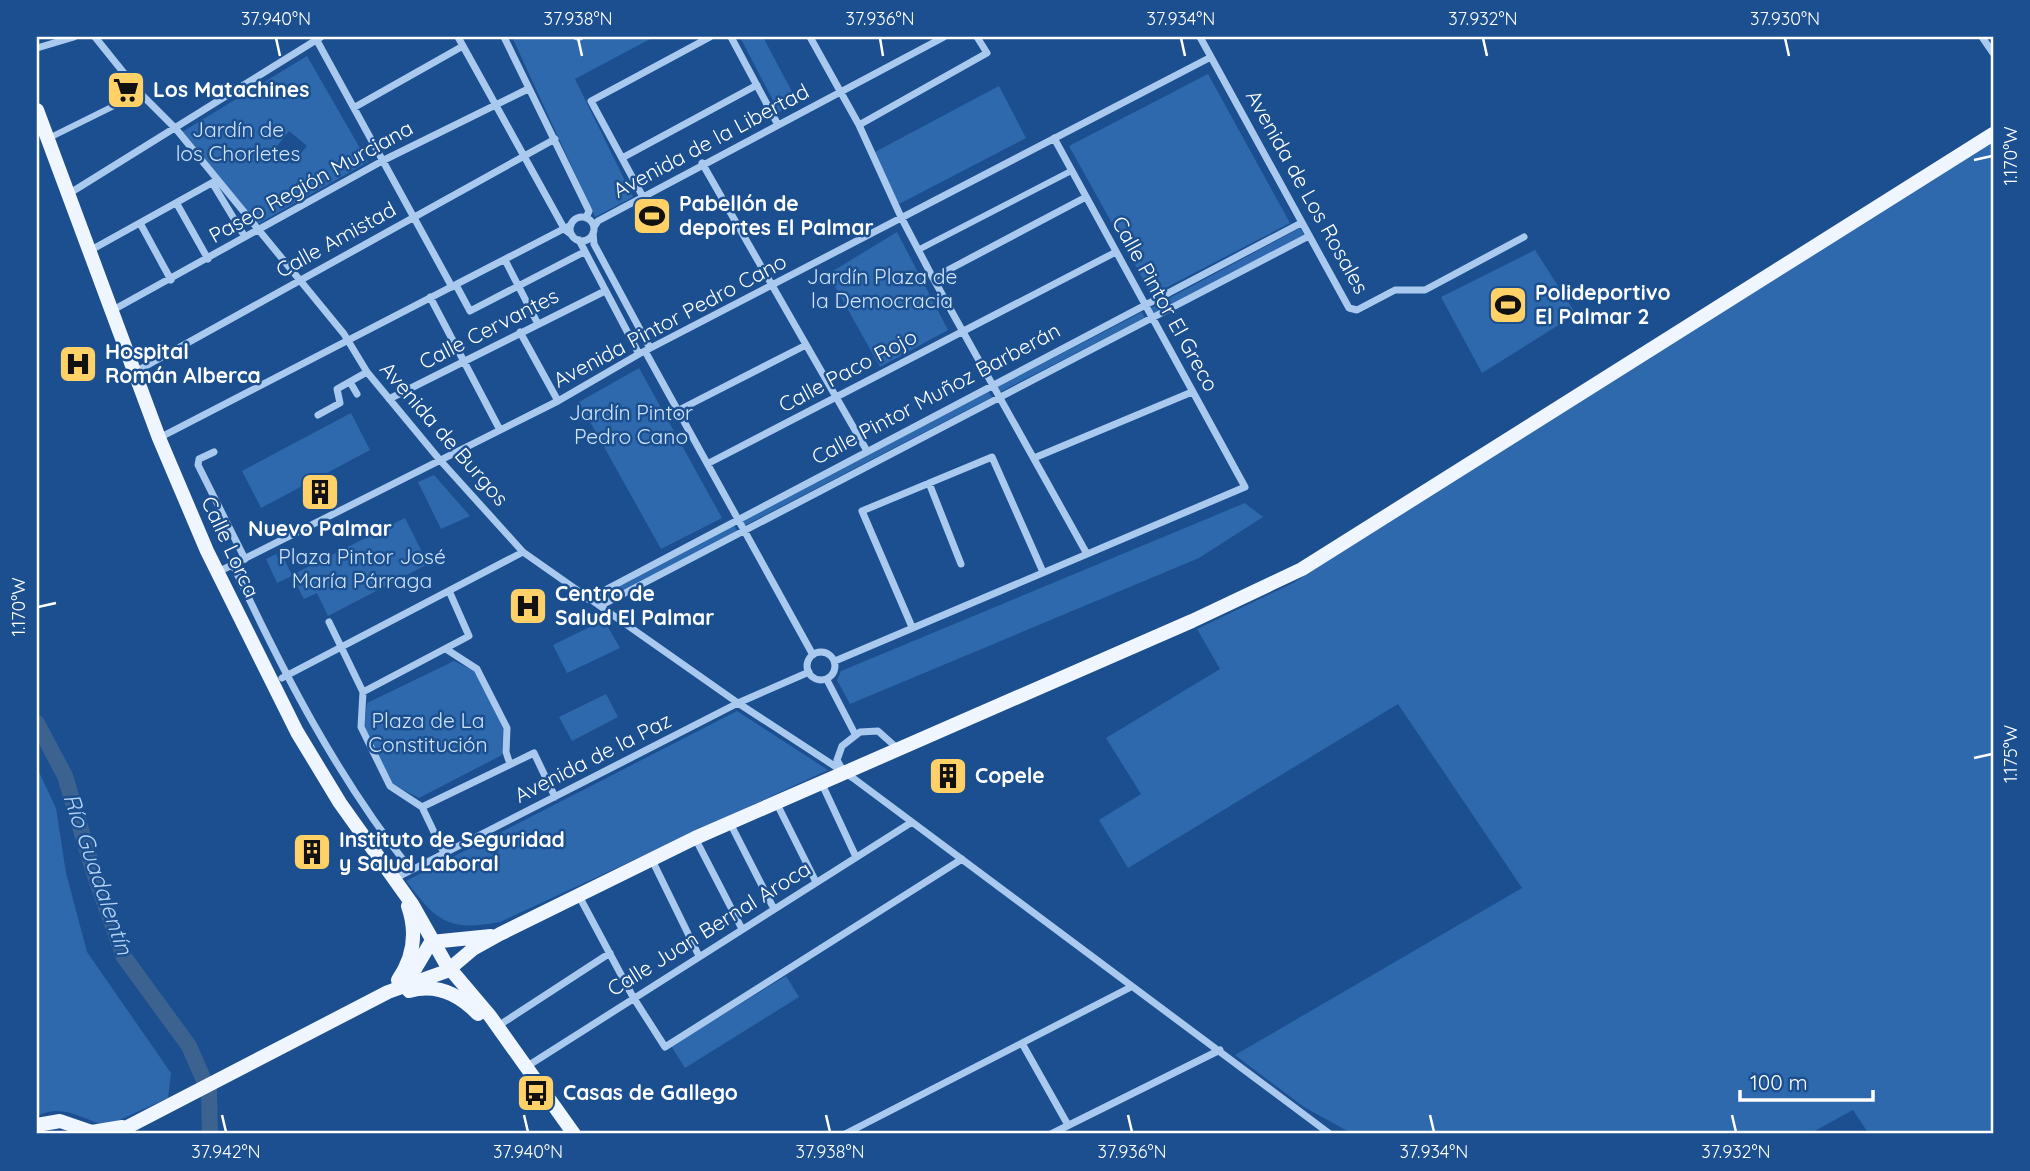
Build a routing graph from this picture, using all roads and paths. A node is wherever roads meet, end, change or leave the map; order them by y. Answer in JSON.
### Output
{"nodes":[{"id":1,"x":74,"y":37,"type":"edge"},
{"id":2,"x":95,"y":37,"type":"edge"},
{"id":3,"x":458,"y":37,"type":"edge"},
{"id":4,"x":504,"y":37,"type":"edge"},
{"id":5,"x":710,"y":37,"type":"edge"},
{"id":6,"x":731,"y":37,"type":"edge"},
{"id":7,"x":810,"y":37,"type":"edge"},
{"id":8,"x":944,"y":37,"type":"edge"},
{"id":9,"x":977,"y":37,"type":"edge"},
{"id":10,"x":1200,"y":37,"type":"edge"},
{"id":11,"x":1983,"y":37,"type":"edge"},
{"id":12,"x":318,"y":38,"type":"edge"},
{"id":13,"x":463,"y":46,"type":"junction"},
{"id":14,"x":37,"y":48,"type":"edge"},
{"id":15,"x":1993,"y":53,"type":"edge"},
{"id":16,"x":1211,"y":57,"type":"junction"},
{"id":17,"x":757,"y":85,"type":"junction"},
{"id":18,"x":528,"y":89,"type":"junction"},
{"id":19,"x":840,"y":92,"type":"junction"},
{"id":20,"x":140,"y":93,"type":"junction"},
{"id":21,"x":496,"y":104,"type":"junction"},
{"id":22,"x":355,"y":107,"type":"junction"},
{"id":23,"x":37,"y":110,"type":"edge"},
{"id":24,"x":777,"y":123,"type":"junction"},
{"id":25,"x":859,"y":125,"type":"junction"},
{"id":26,"x":176,"y":129,"type":"junction"},
{"id":27,"x":1993,"y":134,"type":"edge"},
{"id":28,"x":49,"y":138,"type":"junction"},
{"id":29,"x":1054,"y":138,"type":"junction"},
{"id":30,"x":555,"y":139,"type":"junction"},
{"id":31,"x":525,"y":155,"type":"junction"},
{"id":32,"x":622,"y":158,"type":"junction"},
{"id":33,"x":384,"y":160,"type":"junction"},
{"id":34,"x":702,"y":163,"type":"junction"},
{"id":35,"x":1071,"y":171,"type":"junction"},
{"id":36,"x":215,"y":182,"type":"junction"},
{"id":37,"x":70,"y":193,"type":"junction"},
{"id":38,"x":643,"y":197,"type":"junction"},
{"id":39,"x":1086,"y":197,"type":"junction"},
{"id":40,"x":177,"y":204,"type":"junction"},
{"id":41,"x":414,"y":216,"type":"junction"},
{"id":42,"x":901,"y":217,"type":"junction"},
{"id":43,"x":140,"y":223,"type":"junction"},
{"id":44,"x":1301,"y":223,"type":"junction"},
{"id":45,"x":592,"y":224,"type":"junction"},
{"id":46,"x":258,"y":229,"type":"junction"},
{"id":47,"x":569,"y":230,"type":"junction"},
{"id":48,"x":1309,"y":236,"type":"junction"},
{"id":49,"x":245,"y":237,"type":"junction"},
{"id":50,"x":1524,"y":237,"type":"dead end"},
{"id":51,"x":579,"y":240,"type":"junction"},
{"id":52,"x":91,"y":250,"type":"junction"},
{"id":53,"x":918,"y":250,"type":"junction"},
{"id":54,"x":1116,"y":252,"type":"junction"},
{"id":55,"x":584,"y":253,"type":"junction"},
{"id":56,"x":208,"y":259,"type":"junction"},
{"id":57,"x":505,"y":260,"type":"junction"},
{"id":58,"x":933,"y":278,"type":"junction"},
{"id":59,"x":300,"y":279,"type":"junction"},
{"id":60,"x":171,"y":280,"type":"junction"},
{"id":61,"x":519,"y":285,"type":"junction"},
{"id":62,"x":454,"y":286,"type":"junction"},
{"id":63,"x":771,"y":286,"type":"junction"},
{"id":64,"x":605,"y":291,"type":"junction"},
{"id":65,"x":430,"y":297,"type":"junction"},
{"id":66,"x":1145,"y":305,"type":"junction"},
{"id":67,"x":113,"y":310,"type":"junction"},
{"id":68,"x":1153,"y":318,"type":"junction"},
{"id":69,"x":538,"y":324,"type":"junction"},
{"id":70,"x":963,"y":331,"type":"junction"},
{"id":71,"x":520,"y":332,"type":"junction"},
{"id":72,"x":347,"y":340,"type":"junction"},
{"id":73,"x":806,"y":345,"type":"junction"},
{"id":74,"x":645,"y":351,"type":"junction"},
{"id":75,"x":465,"y":361,"type":"junction"},
{"id":76,"x":135,"y":372,"type":"junction"},
{"id":77,"x":367,"y":372,"type":"junction"},
{"id":78,"x":350,"y":382,"type":"junction"},
{"id":79,"x":992,"y":385,"type":"junction"},
{"id":80,"x":1192,"y":392,"type":"junction"},
{"id":81,"x":357,"y":394,"type":"dead end"},
{"id":82,"x":837,"y":397,"type":"junction"},
{"id":83,"x":389,"y":399,"type":"junction"},
{"id":84,"x":999,"y":399,"type":"junction"},
{"id":85,"x":558,"y":401,"type":"junction"},
{"id":86,"x":679,"y":410,"type":"junction"},
{"id":87,"x":318,"y":415,"type":"dead end"},
{"id":88,"x":500,"y":430,"type":"junction"},
{"id":89,"x":159,"y":438,"type":"junction"},
{"id":90,"x":867,"y":451,"type":"junction"},
{"id":91,"x":215,"y":452,"type":"dead end"},
{"id":92,"x":1034,"y":458,"type":"junction"},
{"id":93,"x":439,"y":459,"type":"junction"},
{"id":94,"x":709,"y":463,"type":"junction"},
{"id":95,"x":929,"y":483,"type":"junction"},
{"id":96,"x":737,"y":519,"type":"junction"},
{"id":97,"x":745,"y":532,"type":"junction"},
{"id":98,"x":523,"y":552,"type":"junction"},
{"id":99,"x":1087,"y":554,"type":"junction"},
{"id":100,"x":245,"y":559,"type":"junction"},
{"id":101,"x":961,"y":564,"type":"dead end"},
{"id":102,"x":233,"y":565,"type":"junction"},
{"id":103,"x":1043,"y":572,"type":"junction"},
{"id":104,"x":217,"y":573,"type":"junction"},
{"id":105,"x":450,"y":593,"type":"junction"},
{"id":106,"x":588,"y":598,"type":"junction"},
{"id":107,"x":600,"y":606,"type":"junction"},
{"id":108,"x":329,"y":622,"type":"dead end"},
{"id":109,"x":912,"y":627,"type":"junction"},
{"id":110,"x":341,"y":646,"type":"junction"},
{"id":111,"x":446,"y":649,"type":"junction"},
{"id":112,"x":813,"y":655,"type":"junction"},
{"id":113,"x":835,"y":661,"type":"junction"},
{"id":114,"x":809,"y":672,"type":"junction"},
{"id":115,"x":278,"y":680,"type":"junction"},
{"id":116,"x":827,"y":680,"type":"junction"},
{"id":117,"x":363,"y":692,"type":"junction"},
{"id":118,"x":738,"y":704,"type":"junction"},
{"id":119,"x":855,"y":734,"type":"junction"},
{"id":120,"x":886,"y":736,"type":"junction"},
{"id":121,"x":897,"y":748,"type":"junction"},
{"id":122,"x":838,"y":753,"type":"junction"},
{"id":123,"x":878,"y":756,"type":"junction"},
{"id":124,"x":825,"y":758,"type":"junction"},
{"id":125,"x":510,"y":764,"type":"junction"},
{"id":126,"x":843,"y":771,"type":"junction"},
{"id":127,"x":820,"y":781,"type":"junction"},
{"id":128,"x":555,"y":797,"type":"junction"},
{"id":129,"x":776,"y":802,"type":"junction"},
{"id":130,"x":422,"y":807,"type":"junction"},
{"id":131,"x":730,"y":822,"type":"junction"},
{"id":132,"x":912,"y":822,"type":"junction"},
{"id":133,"x":695,"y":838,"type":"junction"},
{"id":134,"x":444,"y":853,"type":"junction"},
{"id":135,"x":856,"y":858,"type":"junction"},
{"id":136,"x":651,"y":859,"type":"junction"},
{"id":137,"x":961,"y":859,"type":"junction"},
{"id":138,"x":411,"y":870,"type":"junction"},
{"id":139,"x":816,"y":882,"type":"junction"},
{"id":140,"x":398,"y":884,"type":"junction"},
{"id":141,"x":579,"y":895,"type":"junction"},
{"id":142,"x":774,"y":909,"type":"junction"},
{"id":143,"x":742,"y":929,"type":"junction"},
{"id":144,"x":500,"y":934,"type":"junction"},
{"id":145,"x":435,"y":943,"type":"junction"},
{"id":146,"x":610,"y":953,"type":"junction"},
{"id":147,"x":699,"y":956,"type":"junction"},
{"id":148,"x":452,"y":971,"type":"junction"},
{"id":149,"x":1131,"y":987,"type":"junction"},
{"id":150,"x":388,"y":992,"type":"junction"},
{"id":151,"x":633,"y":997,"type":"junction"},
{"id":152,"x":344,"y":1014,"type":"junction"},
{"id":153,"x":498,"y":1027,"type":"junction"},
{"id":154,"x":1023,"y":1045,"type":"junction"},
{"id":155,"x":1220,"y":1050,"type":"junction"},
{"id":156,"x":526,"y":1067,"type":"junction"},
{"id":157,"x":37,"y":1125,"type":"edge"},
{"id":158,"x":1068,"y":1125,"type":"junction"},
{"id":159,"x":120,"y":1130,"type":"edge"},
{"id":160,"x":81,"y":1131,"type":"edge"},
{"id":161,"x":574,"y":1134,"type":"edge"},
{"id":162,"x":845,"y":1134,"type":"edge"},
{"id":163,"x":1051,"y":1134,"type":"edge"},
{"id":164,"x":1330,"y":1134,"type":"edge"}],
"edges":[{"from":1,"to":14,"type":"street"},
{"from":2,"to":20,"type":"street","name":"Avenida de Burgos"},
{"from":3,"to":13,"type":"street"},
{"from":4,"to":18,"type":"street"},
{"from":5,"to":32,"type":"street"},
{"from":6,"to":17,"type":"street"},
{"from":7,"to":19,"type":"street"},
{"from":8,"to":19,"type":"street","name":"Avenida de la Libertad"},
{"from":9,"to":25,"type":"street"},
{"from":10,"to":16,"type":"street","name":"Avenida de Los Rosales"},
{"from":11,"to":15,"type":"street"},
{"from":12,"to":22,"type":"street"},
{"from":12,"to":26,"type":"street"},
{"from":13,"to":21,"type":"street"},
{"from":13,"to":22,"type":"street"},
{"from":16,"to":29,"type":"street","name":"Avenida Pintor Pedro Cano"},
{"from":16,"to":44,"type":"street","name":"Avenida de Los Rosales"},
{"from":17,"to":24,"type":"street"},
{"from":17,"to":32,"type":"street"},
{"from":18,"to":21,"type":"street","name":"Paseo Región Murciana"},
{"from":18,"to":30,"type":"street"},
{"from":19,"to":24,"type":"street","name":"Avenida de la Libertad"},
{"from":19,"to":25,"type":"street"},
{"from":20,"to":26,"type":"street","name":"Avenida de Burgos"},
{"from":20,"to":28,"type":"street"},
{"from":21,"to":31,"type":"street"},
{"from":21,"to":33,"type":"street","name":"Paseo Región Murciana"},
{"from":22,"to":33,"type":"street"},
{"from":23,"to":28,"type":"main road","name":"Calle Lorca"},
{"from":24,"to":34,"type":"street","name":"Avenida de la Libertad"},
{"from":25,"to":42,"type":"street"},
{"from":26,"to":36,"type":"street","name":"Avenida de Burgos"},
{"from":26,"to":37,"type":"street"},
{"from":27,"to":121,"type":"main road"},
{"from":28,"to":37,"type":"main road","name":"Calle Lorca"},
{"from":29,"to":35,"type":"street","name":"Calle Pintor El Greco"},
{"from":29,"to":42,"type":"street","name":"Avenida Pintor Pedro Cano"},
{"from":30,"to":31,"type":"street","name":"Calle Amistad"},
{"from":30,"to":45,"type":"street"},
{"from":31,"to":41,"type":"street","name":"Calle Amistad"},
{"from":31,"to":47,"type":"street"},
{"from":32,"to":38,"type":"street"},
{"from":33,"to":41,"type":"street"},
{"from":33,"to":46,"type":"street","name":"Paseo Región Murciana"},
{"from":34,"to":38,"type":"street","name":"Avenida de la Libertad"},
{"from":34,"to":63,"type":"street"},
{"from":35,"to":39,"type":"street","name":"Calle Pintor El Greco"},
{"from":35,"to":53,"type":"street"},
{"from":36,"to":40,"type":"street"},
{"from":36,"to":46,"type":"street","name":"Avenida de Burgos"},
{"from":36,"to":49,"type":"street"},
{"from":37,"to":52,"type":"main road","name":"Calle Lorca"},
{"from":38,"to":45,"type":"street","name":"Avenida de la Libertad"},
{"from":39,"to":54,"type":"street","name":"Calle Pintor El Greco"},
{"from":39,"to":58,"type":"street"},
{"from":40,"to":43,"type":"street"},
{"from":40,"to":56,"type":"street"},
{"from":41,"to":59,"type":"street","name":"Calle Amistad"},
{"from":41,"to":62,"type":"street"},
{"from":42,"to":53,"type":"street"},
{"from":42,"to":63,"type":"street","name":"Avenida Pintor Pedro Cano"},
{"from":43,"to":52,"type":"street"},
{"from":43,"to":60,"type":"street"},
{"from":44,"to":48,"type":"street","name":"Avenida de Los Rosales"},
{"from":44,"to":66,"type":"street","name":"Calle Pintor Muñoz Barberán"},
{"from":45,"to":47,"type":"street"},
{"from":45,"to":51,"type":"street"},
{"from":45,"to":74,"type":"street"},
{"from":46,"to":49,"type":"street","name":"Paseo Región Murciana"},
{"from":46,"to":59,"type":"street","name":"Avenida de Burgos"},
{"from":47,"to":51,"type":"street"},
{"from":47,"to":57,"type":"street"},
{"from":48,"to":50,"type":"street","name":"Avenida de Los Rosales"},
{"from":48,"to":68,"type":"street","name":"Calle Pintor Muñoz Barberán"},
{"from":49,"to":56,"type":"street","name":"Paseo Región Murciana"},
{"from":51,"to":55,"type":"street"},
{"from":52,"to":67,"type":"main road","name":"Calle Lorca"},
{"from":53,"to":58,"type":"street"},
{"from":54,"to":66,"type":"street","name":"Calle Pintor El Greco"},
{"from":54,"to":70,"type":"street","name":"Calle Paco Rojo"},
{"from":55,"to":61,"type":"street"},
{"from":55,"to":64,"type":"street"},
{"from":56,"to":60,"type":"street","name":"Paseo Región Murciana"},
{"from":57,"to":61,"type":"street"},
{"from":57,"to":62,"type":"street"},
{"from":58,"to":70,"type":"street"},
{"from":59,"to":72,"type":"street","name":"Avenida de Burgos"},
{"from":59,"to":76,"type":"street","name":"Calle Amistad"},
{"from":60,"to":67,"type":"street","name":"Paseo Región Murciana"},
{"from":61,"to":62,"type":"street"},
{"from":61,"to":69,"type":"street"},
{"from":62,"to":65,"type":"street"},
{"from":63,"to":73,"type":"street"},
{"from":63,"to":74,"type":"street","name":"Avenida Pintor Pedro Cano"},
{"from":64,"to":69,"type":"street","name":"Calle Cervantes"},
{"from":64,"to":74,"type":"street"},
{"from":65,"to":72,"type":"street"},
{"from":65,"to":75,"type":"street"},
{"from":66,"to":68,"type":"street","name":"Calle Pintor El Greco"},
{"from":66,"to":79,"type":"street","name":"Calle Pintor Muñoz Barberán"},
{"from":67,"to":76,"type":"main road","name":"Calle Lorca"},
{"from":68,"to":80,"type":"street","name":"Calle Pintor El Greco"},
{"from":68,"to":84,"type":"street","name":"Calle Pintor Muñoz Barberán"},
{"from":69,"to":71,"type":"street","name":"Calle Cervantes"},
{"from":70,"to":79,"type":"street"},
{"from":70,"to":82,"type":"street","name":"Calle Paco Rojo"},
{"from":71,"to":75,"type":"street","name":"Calle Cervantes"},
{"from":71,"to":85,"type":"street"},
{"from":72,"to":77,"type":"street","name":"Avenida de Burgos"},
{"from":72,"to":89,"type":"street"},
{"from":73,"to":82,"type":"street"},
{"from":73,"to":86,"type":"street"},
{"from":74,"to":85,"type":"street","name":"Avenida Pintor Pedro Cano"},
{"from":74,"to":86,"type":"street"},
{"from":75,"to":83,"type":"street","name":"Calle Cervantes"},
{"from":75,"to":88,"type":"street"},
{"from":76,"to":89,"type":"main road","name":"Calle Lorca"},
{"from":77,"to":78,"type":"street"},
{"from":77,"to":83,"type":"street","name":"Avenida de Burgos"},
{"from":78,"to":81,"type":"street"},
{"from":78,"to":87,"type":"street"},
{"from":79,"to":84,"type":"street"},
{"from":79,"to":90,"type":"street","name":"Calle Pintor Muñoz Barberán"},
{"from":80,"to":92,"type":"street"},
{"from":80,"to":99,"type":"street","name":"Calle Pintor El Greco"},
{"from":82,"to":90,"type":"street"},
{"from":82,"to":94,"type":"street","name":"Calle Paco Rojo"},
{"from":83,"to":93,"type":"street","name":"Avenida de Burgos"},
{"from":84,"to":92,"type":"street"},
{"from":84,"to":97,"type":"street","name":"Calle Pintor Muñoz Barberán"},
{"from":85,"to":88,"type":"street","name":"Avenida Pintor Pedro Cano"},
{"from":86,"to":94,"type":"street"},
{"from":88,"to":93,"type":"street","name":"Avenida Pintor Pedro Cano"},
{"from":89,"to":104,"type":"main road","name":"Calle Lorca"},
{"from":90,"to":96,"type":"street","name":"Calle Pintor Muñoz Barberán"},
{"from":91,"to":100,"type":"street","name":"Calle Lorca"},
{"from":92,"to":99,"type":"street"},
{"from":93,"to":98,"type":"street","name":"Avenida de Burgos"},
{"from":93,"to":100,"type":"street","name":"Avenida Pintor Pedro Cano"},
{"from":94,"to":96,"type":"street"},
{"from":95,"to":101,"type":"street"},
{"from":95,"to":103,"type":"street"},
{"from":95,"to":109,"type":"street"},
{"from":96,"to":97,"type":"street"},
{"from":96,"to":106,"type":"street","name":"Calle Pintor Muñoz Barberán"},
{"from":97,"to":107,"type":"street","name":"Calle Pintor Muñoz Barberán"},
{"from":97,"to":112,"type":"street"},
{"from":98,"to":105,"type":"street"},
{"from":98,"to":106,"type":"street","name":"Avenida de Burgos"},
{"from":99,"to":103,"type":"street"},
{"from":100,"to":102,"type":"street","name":"Avenida Pintor Pedro Cano"},
{"from":102,"to":104,"type":"street","name":"Avenida Pintor Pedro Cano"},
{"from":102,"to":115,"type":"street","name":"Calle Lorca"},
{"from":103,"to":109,"type":"street"},
{"from":104,"to":115,"type":"main road","name":"Calle Lorca"},
{"from":105,"to":110,"type":"street"},
{"from":105,"to":111,"type":"street"},
{"from":106,"to":107,"type":"street","name":"Avenida de Burgos"},
{"from":107,"to":118,"type":"street","name":"Avenida de Burgos"},
{"from":108,"to":110,"type":"street"},
{"from":109,"to":113,"type":"street"},
{"from":110,"to":115,"type":"street"},
{"from":110,"to":117,"type":"street"},
{"from":111,"to":117,"type":"street"},
{"from":111,"to":125,"type":"street"},
{"from":112,"to":113,"type":"street"},
{"from":112,"to":114,"type":"street"},
{"from":113,"to":116,"type":"street"},
{"from":114,"to":116,"type":"street"},
{"from":114,"to":118,"type":"street","name":"Avenida de la Paz"},
{"from":115,"to":138,"type":"street","name":"Calle Lorca"},
{"from":115,"to":140,"type":"main road","name":"Calle Lorca"},
{"from":116,"to":119,"type":"street"},
{"from":117,"to":130,"type":"street"},
{"from":118,"to":124,"type":"street","name":"Avenida de Burgos"},
{"from":118,"to":128,"type":"street","name":"Avenida de la Paz"},
{"from":119,"to":120,"type":"street"},
{"from":119,"to":122,"type":"street"},
{"from":120,"to":121,"type":"street"},
{"from":120,"to":123,"type":"street"},
{"from":121,"to":123,"type":"main road"},
{"from":122,"to":124,"type":"street"},
{"from":122,"to":126,"type":"street"},
{"from":123,"to":126,"type":"main road"},
{"from":124,"to":126,"type":"street","name":"Avenida de Burgos"},
{"from":125,"to":128,"type":"street"},
{"from":125,"to":130,"type":"street"},
{"from":126,"to":127,"type":"main road"},
{"from":126,"to":132,"type":"street","name":"Avenida de Burgos"},
{"from":127,"to":129,"type":"main road"},
{"from":127,"to":135,"type":"street"},
{"from":128,"to":134,"type":"street","name":"Avenida de la Paz"},
{"from":129,"to":131,"type":"main road"},
{"from":129,"to":139,"type":"street"},
{"from":130,"to":134,"type":"street"},
{"from":131,"to":133,"type":"main road"},
{"from":131,"to":142,"type":"street"},
{"from":132,"to":135,"type":"street","name":"Calle Juan Bernal Aroca"},
{"from":132,"to":137,"type":"street","name":"Avenida de Burgos"},
{"from":133,"to":136,"type":"main road"},
{"from":133,"to":143,"type":"street"},
{"from":134,"to":138,"type":"street","name":"Avenida de la Paz"},
{"from":135,"to":139,"type":"street","name":"Calle Juan Bernal Aroca"},
{"from":136,"to":141,"type":"main road"},
{"from":136,"to":147,"type":"street"},
{"from":137,"to":149,"type":"street","name":"Avenida de Burgos"},
{"from":137,"to":151,"type":"street"},
{"from":138,"to":140,"type":"street","name":"Avenida de la Paz"},
{"from":139,"to":142,"type":"street","name":"Calle Juan Bernal Aroca"},
{"from":140,"to":145,"type":"main road","name":"Calle Lorca"},
{"from":140,"to":150,"type":"main road"},
{"from":141,"to":144,"type":"main road"},
{"from":141,"to":146,"type":"street"},
{"from":142,"to":143,"type":"street","name":"Calle Juan Bernal Aroca"},
{"from":143,"to":147,"type":"street","name":"Calle Juan Bernal Aroca"},
{"from":144,"to":145,"type":"main road"},
{"from":144,"to":148,"type":"main road"},
{"from":145,"to":148,"type":"main road","name":"Calle Lorca"},
{"from":145,"to":150,"type":"main road"},
{"from":146,"to":151,"type":"street"},
{"from":146,"to":153,"type":"street"},
{"from":147,"to":151,"type":"street","name":"Calle Juan Bernal Aroca"},
{"from":148,"to":150,"type":"main road"},
{"from":148,"to":153,"type":"main road","name":"Calle Lorca"},
{"from":149,"to":154,"type":"street"},
{"from":149,"to":155,"type":"street","name":"Avenida de Burgos"},
{"from":150,"to":152,"type":"main road"},
{"from":151,"to":156,"type":"street","name":"Calle Juan Bernal Aroca"},
{"from":152,"to":156,"type":"main road"},
{"from":152,"to":159,"type":"main road"},
{"from":153,"to":156,"type":"main road","name":"Calle Lorca"},
{"from":154,"to":158,"type":"street"},
{"from":154,"to":162,"type":"street"},
{"from":155,"to":158,"type":"street"},
{"from":155,"to":164,"type":"street","name":"Avenida de Burgos"},
{"from":156,"to":161,"type":"main road"},
{"from":157,"to":160,"type":"main road"},
{"from":158,"to":163,"type":"street"},
{"from":159,"to":160,"type":"main road"}]}
